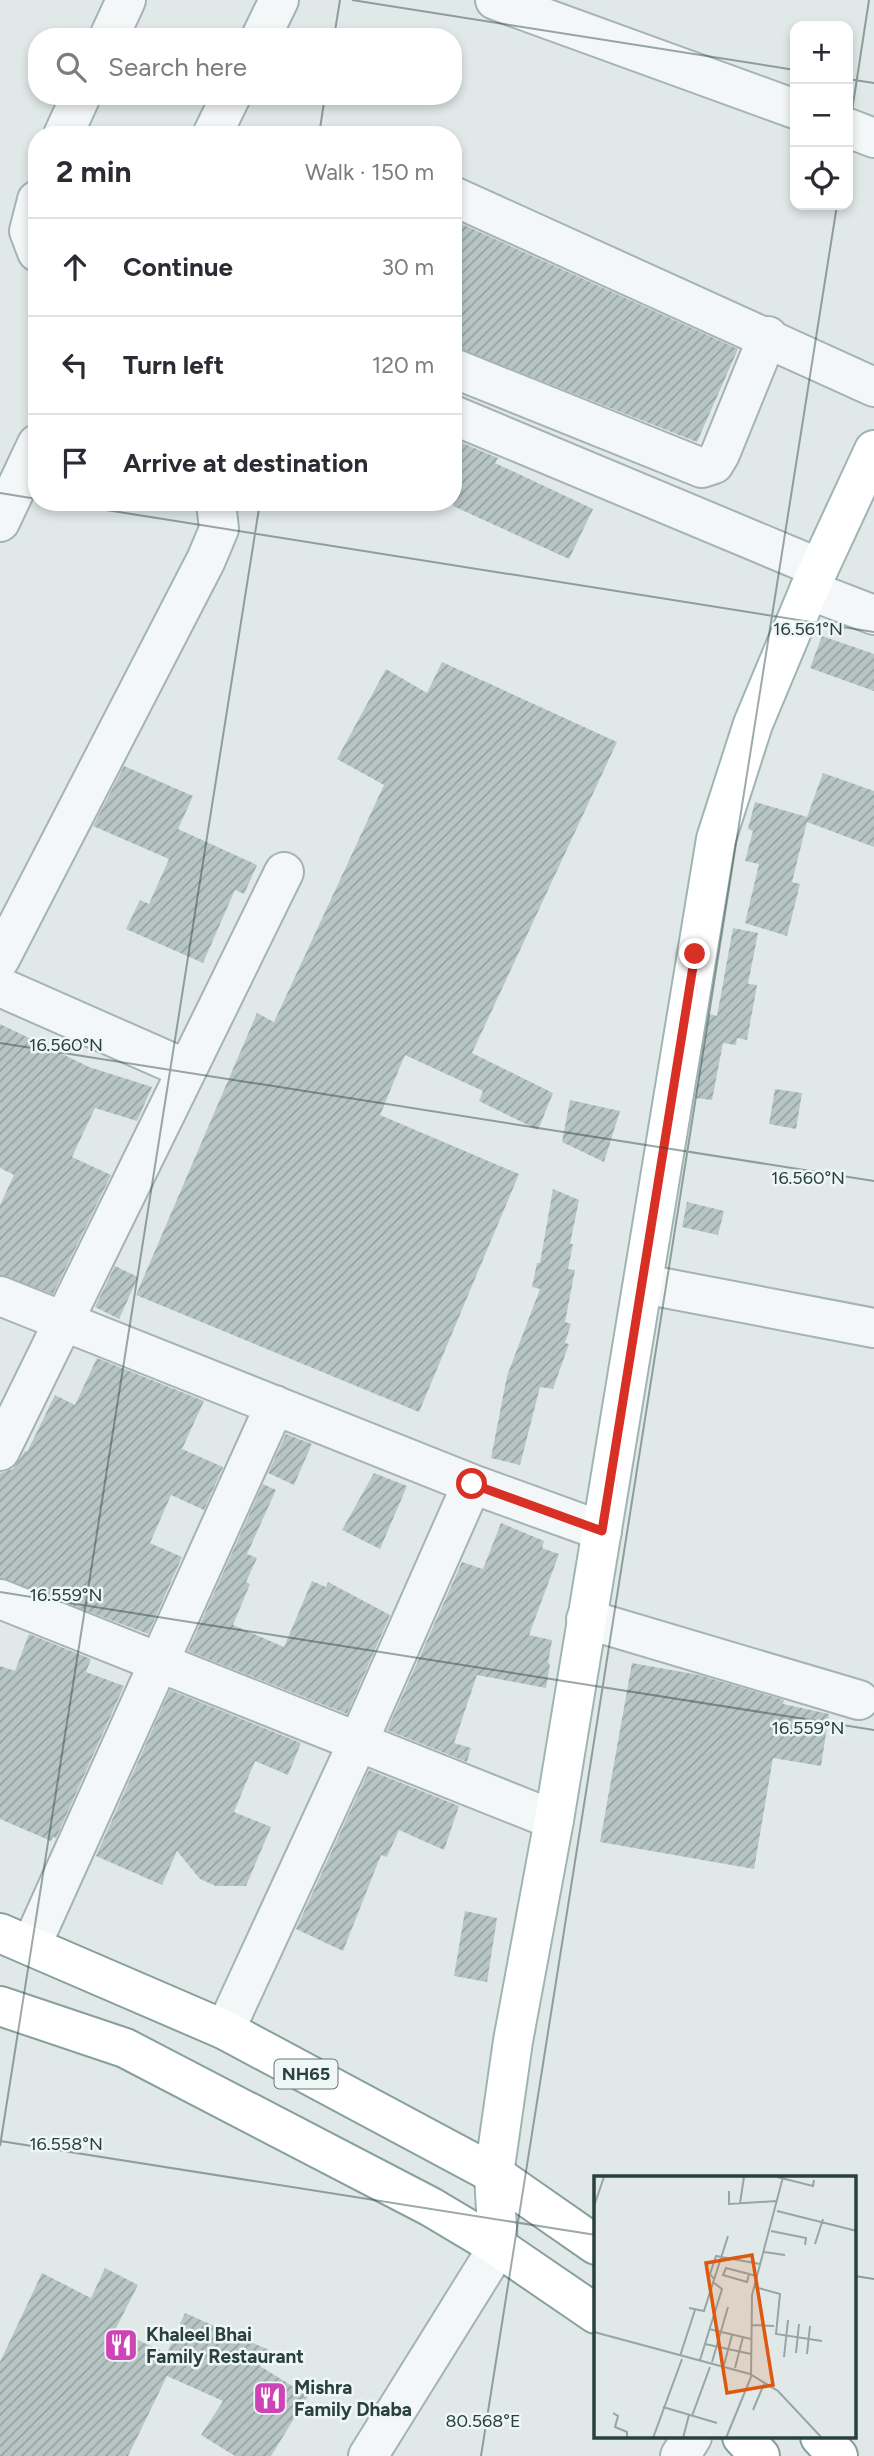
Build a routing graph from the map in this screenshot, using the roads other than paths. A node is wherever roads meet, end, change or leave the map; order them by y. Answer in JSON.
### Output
{"nodes":[{"id":1,"x":126,"y":0,"type":"edge"},
{"id":2,"x":279,"y":0,"type":"edge"},
{"id":3,"x":495,"y":0,"type":"edge"},
{"id":4,"x":113,"y":28,"type":"edge"},
{"id":5,"x":265,"y":28,"type":"edge"},
{"id":6,"x":77,"y":105,"type":"edge"},
{"id":7,"x":227,"y":105,"type":"edge"},
{"id":8,"x":790,"y":107,"type":"edge"},
{"id":9,"x":67,"y":126,"type":"edge"},
{"id":10,"x":216,"y":126,"type":"edge"},
{"id":11,"x":853,"y":130,"type":"edge"},
{"id":12,"x":874,"y":138,"type":"edge"},
{"id":13,"x":462,"y":199,"type":"edge"},
{"id":14,"x":768,"y":336,"type":"junction"},
{"id":15,"x":462,"y":372,"type":"edge"},
{"id":16,"x":874,"y":387,"type":"edge"},
{"id":17,"x":462,"y":419,"type":"edge"},
{"id":18,"x":874,"y":450,"type":"edge"},
{"id":19,"x":28,"y":463,"type":"edge"},
{"id":20,"x":217,"y":511,"type":"edge"},
{"id":21,"x":0,"y":522,"type":"edge"},
{"id":22,"x":814,"y":579,"type":"junction"},
{"id":23,"x":874,"y":615,"type":"edge"},
{"id":24,"x":284,"y":872,"type":"dead end"},
{"id":25,"x":0,"y":958,"type":"edge"},
{"id":26,"x":0,"y":986,"type":"edge"},
{"id":27,"x":186,"y":1069,"type":"junction"},
{"id":28,"x":644,"y":1283,"type":"junction"},
{"id":29,"x":0,"y":1296,"type":"edge"},
{"id":30,"x":64,"y":1321,"type":"junction"},
{"id":31,"x":874,"y":1328,"type":"edge"},
{"id":32,"x":275,"y":1405,"type":"junction"},
{"id":33,"x":0,"y":1451,"type":"edge"},
{"id":34,"x":472,"y":1484,"type":"junction"},
{"id":35,"x":602,"y":1531,"type":"junction"},
{"id":36,"x":0,"y":1599,"type":"edge"},
{"id":37,"x":586,"y":1619,"type":"junction"},
{"id":38,"x":158,"y":1663,"type":"junction"},
{"id":39,"x":859,"y":1700,"type":"dead end"},
{"id":40,"x":358,"y":1742,"type":"junction"},
{"id":41,"x":554,"y":1820,"type":"junction"},
{"id":42,"x":15,"y":1939,"type":"edge"},
{"id":43,"x":0,"y":2006,"type":"edge"},
{"id":44,"x":225,"y":2031,"type":"junction"},
{"id":45,"x":494,"y":2174,"type":"junction"},
{"id":46,"x":594,"y":2244,"type":"edge"},
{"id":47,"x":498,"y":2247,"type":"junction"},
{"id":48,"x":594,"y":2313,"type":"edge"},
{"id":49,"x":691,"y":2438,"type":"edge"},
{"id":50,"x":743,"y":2438,"type":"edge"},
{"id":51,"x":821,"y":2438,"type":"edge"},
{"id":52,"x":368,"y":2456,"type":"edge"},
{"id":53,"x":680,"y":2456,"type":"edge"},
{"id":54,"x":760,"y":2456,"type":"edge"},
{"id":55,"x":838,"y":2456,"type":"edge"}],
"edges":[{"from":1,"to":4,"type":"street"},
{"from":2,"to":5,"type":"street"},
{"from":3,"to":8,"type":"street"},
{"from":6,"to":9,"type":"street"},
{"from":7,"to":10,"type":"street"},
{"from":11,"to":12,"type":"street"},
{"from":13,"to":14,"type":"street"},
{"from":14,"to":15,"type":"street"},
{"from":14,"to":16,"type":"street"},
{"from":17,"to":22,"type":"street"},
{"from":18,"to":22,"type":"main road"},
{"from":19,"to":21,"type":"street"},
{"from":20,"to":25,"type":"street"},
{"from":22,"to":23,"type":"street"},
{"from":22,"to":28,"type":"main road"},
{"from":24,"to":27,"type":"street"},
{"from":26,"to":27,"type":"street"},
{"from":27,"to":30,"type":"street"},
{"from":28,"to":31,"type":"street"},
{"from":28,"to":35,"type":"main road"},
{"from":29,"to":30,"type":"street"},
{"from":30,"to":32,"type":"street"},
{"from":30,"to":33,"type":"street"},
{"from":32,"to":34,"type":"street"},
{"from":32,"to":38,"type":"street"},
{"from":34,"to":35,"type":"street"},
{"from":34,"to":40,"type":"street"},
{"from":35,"to":37,"type":"main road"},
{"from":36,"to":38,"type":"street"},
{"from":37,"to":39,"type":"street"},
{"from":37,"to":41,"type":"main road"},
{"from":38,"to":40,"type":"street"},
{"from":38,"to":42,"type":"street"},
{"from":40,"to":41,"type":"street"},
{"from":40,"to":44,"type":"street"},
{"from":41,"to":45,"type":"main road"},
{"from":42,"to":44,"type":"main road","number":"NH65"},
{"from":43,"to":47,"type":"main road"},
{"from":44,"to":45,"type":"main road","number":"NH65"},
{"from":45,"to":46,"type":"main road","number":"NH65"},
{"from":45,"to":47,"type":"main road"},
{"from":47,"to":48,"type":"main road"},
{"from":47,"to":52,"type":"street"},
{"from":49,"to":53,"type":"street"},
{"from":50,"to":54,"type":"main road"},
{"from":51,"to":55,"type":"main road"}]}
